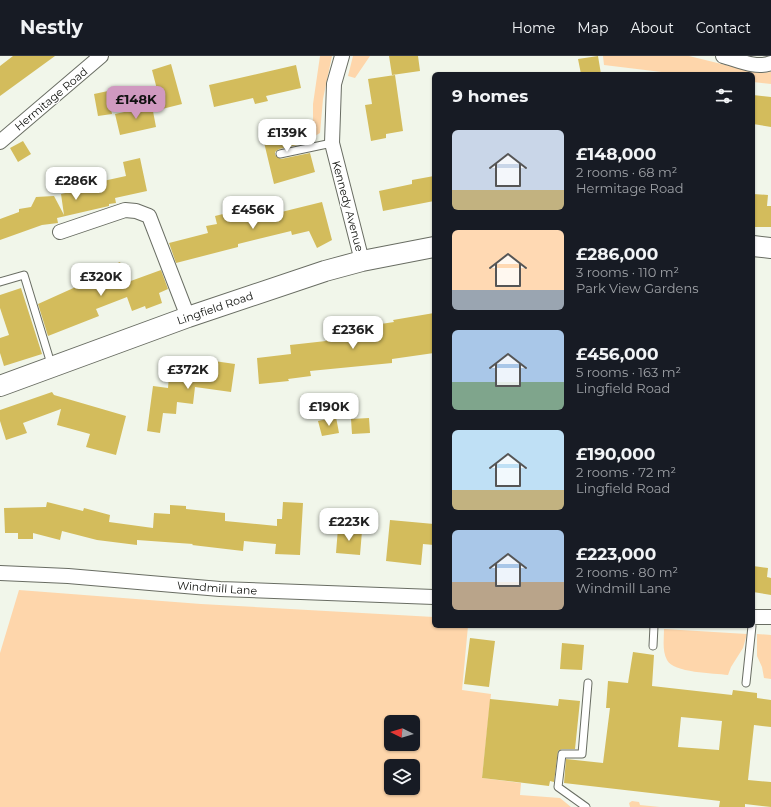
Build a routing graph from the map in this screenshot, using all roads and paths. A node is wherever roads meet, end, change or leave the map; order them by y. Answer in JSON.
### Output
{"nodes":[{"id":1,"x":101,"y":56,"type":"edge"},
{"id":2,"x":342,"y":56,"type":"edge"},
{"id":3,"x":723,"y":56,"type":"edge"},
{"id":4,"x":771,"y":62,"type":"edge"},
{"id":5,"x":0,"y":142,"type":"edge"},
{"id":6,"x":332,"y":143,"type":"junction"},
{"id":7,"x":280,"y":154,"type":"dead end"},
{"id":8,"x":60,"y":232,"type":"dead end"},
{"id":9,"x":755,"y":246,"type":"edge"},
{"id":10,"x":432,"y":247,"type":"edge"},
{"id":11,"x":771,"y":248,"type":"edge"},
{"id":12,"x":362,"y":261,"type":"junction"},
{"id":13,"x":0,"y":282,"type":"edge"},
{"id":14,"x":188,"y":317,"type":"junction"},
{"id":15,"x":52,"y":367,"type":"junction"},
{"id":16,"x":0,"y":386,"type":"edge"},
{"id":17,"x":0,"y":573,"type":"edge"},
{"id":18,"x":432,"y":597,"type":"edge"},
{"id":19,"x":755,"y":617,"type":"edge"},
{"id":20,"x":771,"y":617,"type":"edge"},
{"id":21,"x":654,"y":628,"type":"edge"},
{"id":22,"x":752,"y":628,"type":"edge"},
{"id":23,"x":653,"y":646,"type":"dead end"},
{"id":24,"x":588,"y":683,"type":"dead end"},
{"id":25,"x":746,"y":683,"type":"dead end"},
{"id":26,"x":586,"y":807,"type":"edge"}],
"edges":[{"from":1,"to":5,"type":"street","name":"Hermitage Road"},
{"from":2,"to":6,"type":"street","name":"Kennedy Avenue"},
{"from":3,"to":4,"type":"street"},
{"from":6,"to":7,"type":"lane"},
{"from":6,"to":12,"type":"street","name":"Kennedy Avenue"},
{"from":8,"to":14,"type":"street"},
{"from":9,"to":11,"type":"street"},
{"from":10,"to":12,"type":"street","name":"Lingfield Road"},
{"from":12,"to":14,"type":"street","name":"Lingfield Road"},
{"from":13,"to":15,"type":"lane"},
{"from":14,"to":15,"type":"street","name":"Lingfield Road"},
{"from":15,"to":16,"type":"street","name":"Lingfield Road"},
{"from":17,"to":18,"type":"street","name":"Windmill Lane"},
{"from":19,"to":20,"type":"street"},
{"from":21,"to":23,"type":"lane"},
{"from":22,"to":25,"type":"lane"},
{"from":24,"to":26,"type":"lane"}]}
